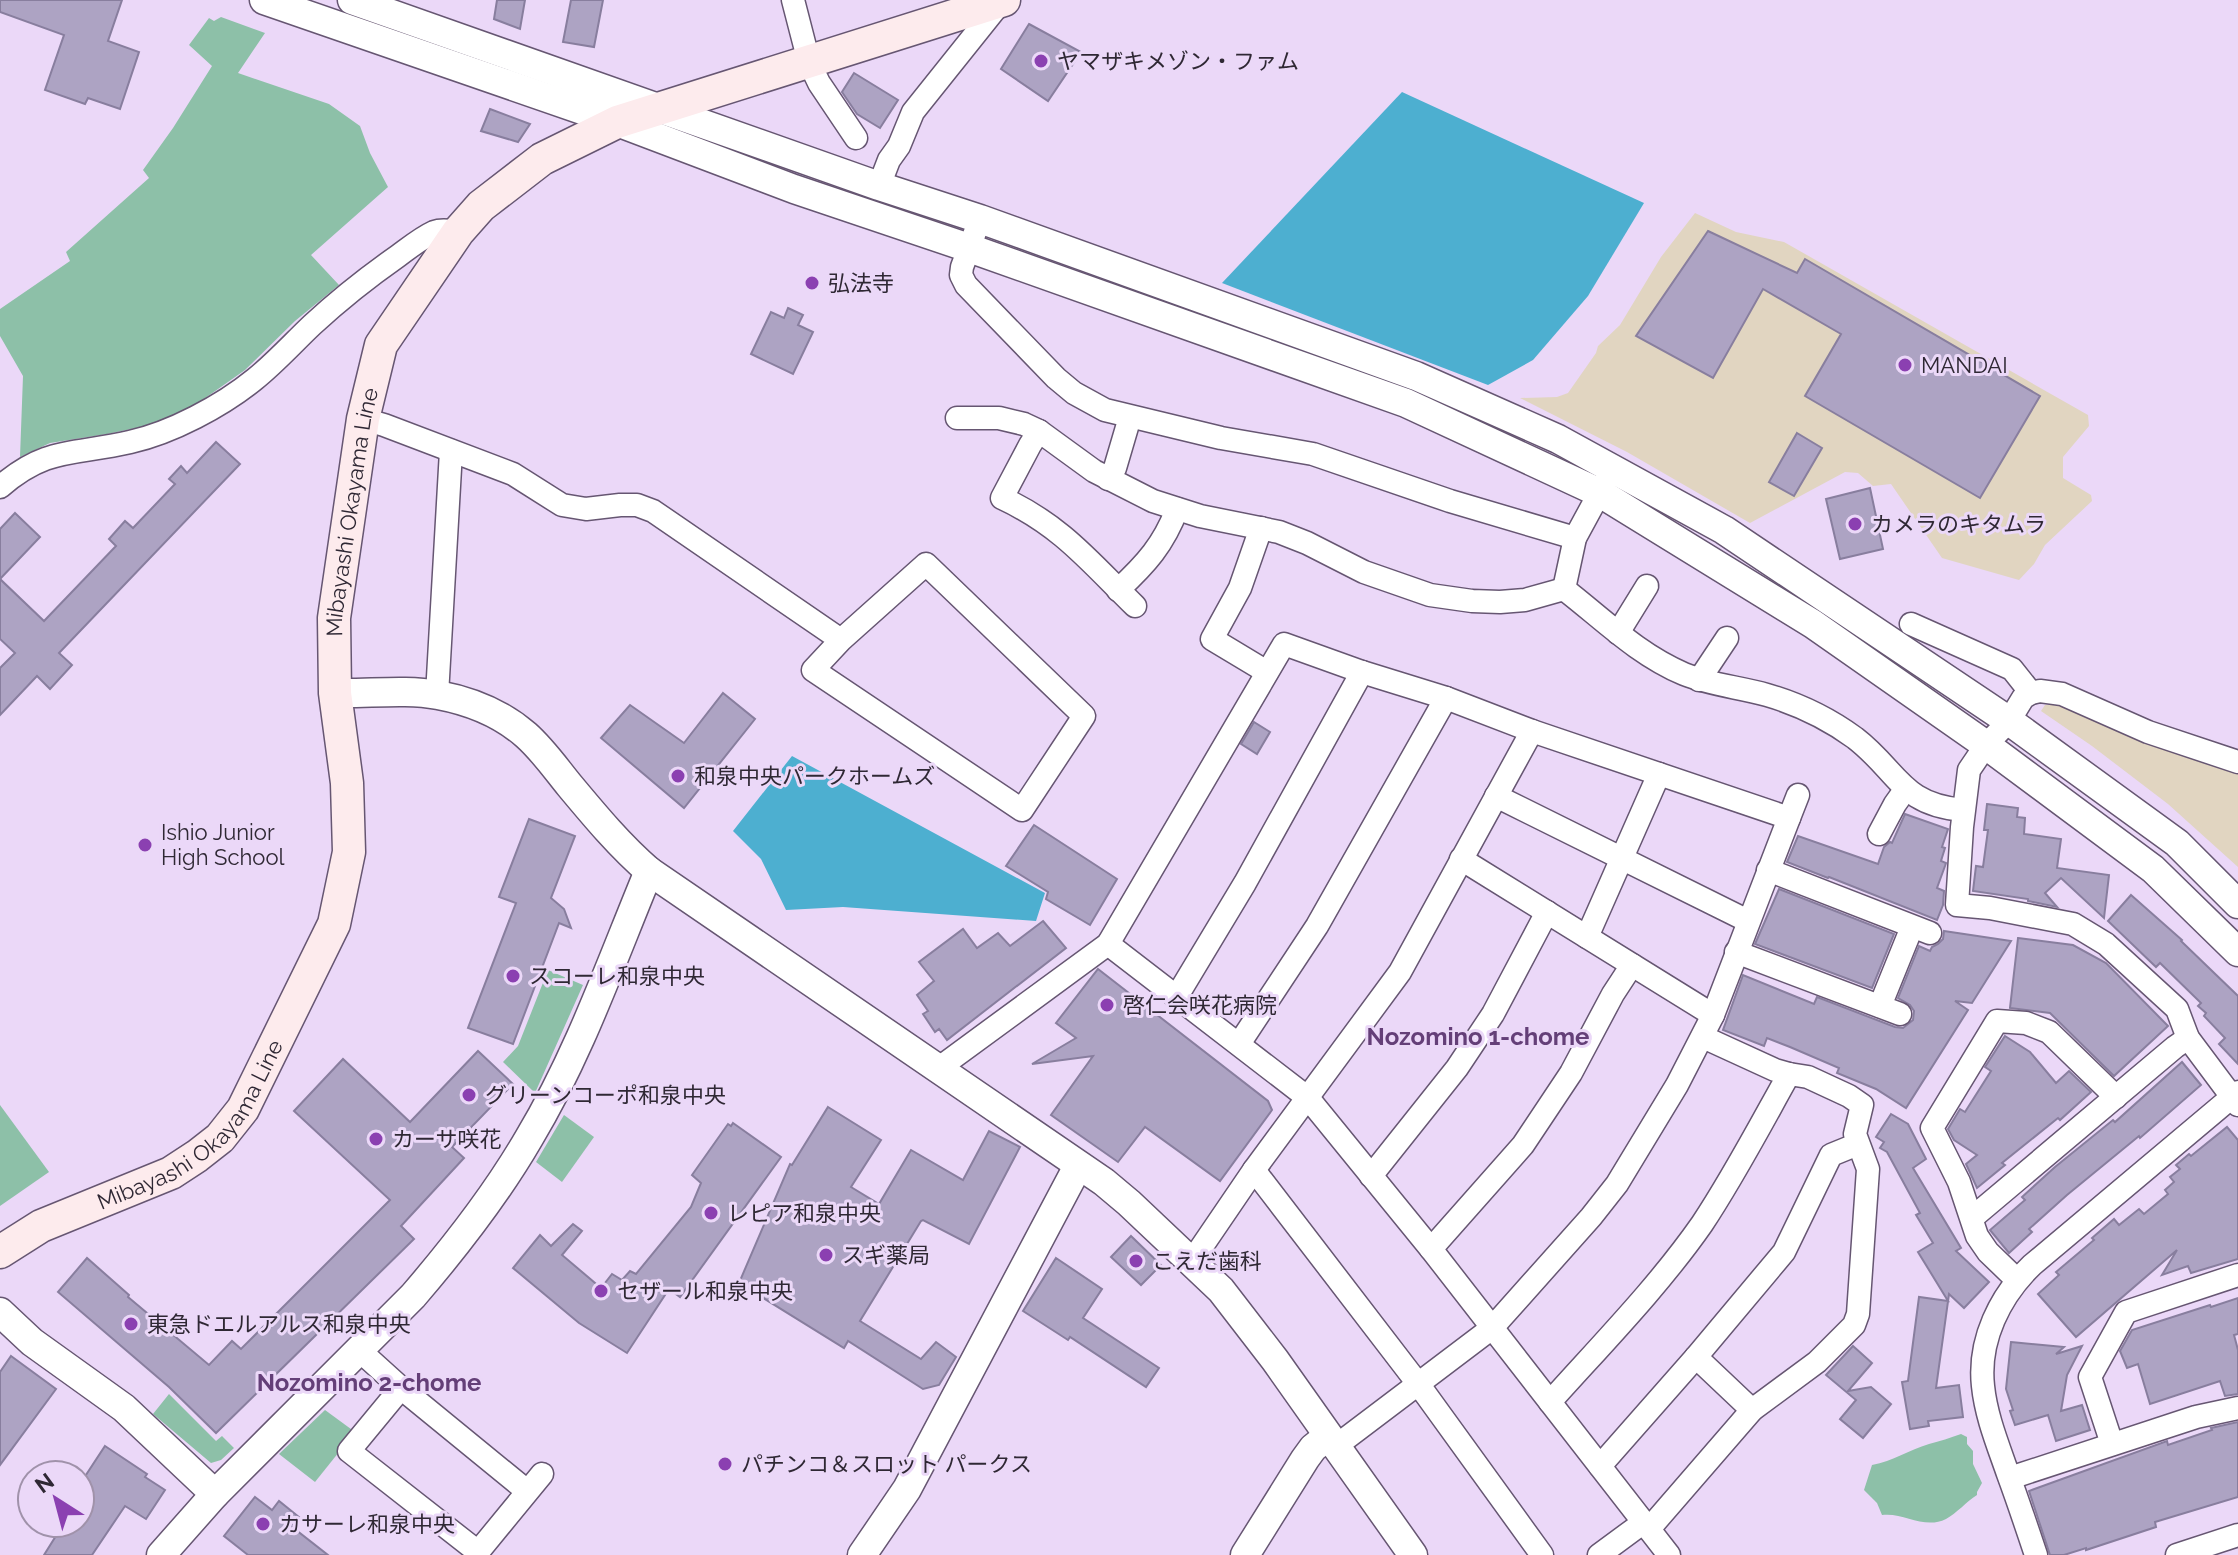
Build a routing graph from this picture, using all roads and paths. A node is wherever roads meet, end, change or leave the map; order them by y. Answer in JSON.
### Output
{"nodes":[{"id":1,"x":264,"y":0,"type":"edge"},
{"id":2,"x":352,"y":0,"type":"edge"},
{"id":3,"x":793,"y":0,"type":"edge"},
{"id":4,"x":1002,"y":0,"type":"edge"},
{"id":5,"x":809,"y":62,"type":"junction"},
{"id":6,"x":658,"y":108,"type":"junction"},
{"id":7,"x":617,"y":122,"type":"junction"},
{"id":8,"x":856,"y":138,"type":"dead end"},
{"id":9,"x":879,"y":186,"type":"junction"},
{"id":10,"x":980,"y":219,"type":"junction"},
{"id":11,"x":458,"y":232,"type":"junction"},
{"id":12,"x":969,"y":248,"type":"junction"},
{"id":13,"x":1130,"y":417,"type":"junction"},
{"id":14,"x":957,"y":418,"type":"dead end"},
{"id":15,"x":363,"y":419,"type":"junction"},
{"id":16,"x":1039,"y":431,"type":"junction"},
{"id":17,"x":451,"y":451,"type":"junction"},
{"id":18,"x":1108,"y":479,"type":"junction"},
{"id":19,"x":1606,"y":481,"type":"junction"},
{"id":20,"x":0,"y":487,"type":"edge"},
{"id":21,"x":1177,"y":509,"type":"junction"},
{"id":22,"x":1261,"y":528,"type":"junction"},
{"id":23,"x":1575,"y":538,"type":"junction"},
{"id":24,"x":1647,"y":586,"type":"dead end"},
{"id":25,"x":1564,"y":589,"type":"junction"},
{"id":26,"x":1118,"y":590,"type":"junction"},
{"id":27,"x":1135,"y":606,"type":"dead end"},
{"id":28,"x":1911,"y":624,"type":"dead end"},
{"id":29,"x":1618,"y":633,"type":"junction"},
{"id":30,"x":1727,"y":638,"type":"dead end"},
{"id":31,"x":841,"y":640,"type":"junction"},
{"id":32,"x":1267,"y":672,"type":"junction"},
{"id":33,"x":1362,"y":672,"type":"junction"},
{"id":34,"x":1699,"y":680,"type":"junction"},
{"id":35,"x":335,"y":693,"type":"junction"},
{"id":36,"x":2031,"y":693,"type":"junction"},
{"id":37,"x":437,"y":695,"type":"junction"},
{"id":38,"x":1446,"y":698,"type":"junction"},
{"id":39,"x":2009,"y":721,"type":"junction"},
{"id":40,"x":1532,"y":731,"type":"junction"},
{"id":41,"x":1986,"y":745,"type":"junction"},
{"id":42,"x":2238,"y":762,"type":"edge"},
{"id":43,"x":1659,"y":774,"type":"junction"},
{"id":44,"x":1905,"y":790,"type":"junction"},
{"id":45,"x":1798,"y":795,"type":"dead end"},
{"id":46,"x":1496,"y":796,"type":"junction"},
{"id":47,"x":1963,"y":810,"type":"junction"},
{"id":48,"x":1789,"y":818,"type":"junction"},
{"id":49,"x":1879,"y":834,"type":"dead end"},
{"id":50,"x":1621,"y":858,"type":"junction"},
{"id":51,"x":1461,"y":859,"type":"junction"},
{"id":52,"x":1768,"y":870,"type":"junction"},
{"id":53,"x":649,"y":871,"type":"junction"},
{"id":54,"x":2238,"y":904,"type":"edge"},
{"id":55,"x":1547,"y":912,"type":"junction"},
{"id":56,"x":1748,"y":921,"type":"junction"},
{"id":57,"x":1587,"y":937,"type":"junction"},
{"id":58,"x":1108,"y":944,"type":"junction"},
{"id":59,"x":1736,"y":952,"type":"junction"},
{"id":60,"x":2238,"y":952,"type":"edge"},
{"id":61,"x":1632,"y":965,"type":"junction"},
{"id":62,"x":1177,"y":996,"type":"junction"},
{"id":63,"x":1713,"y":1015,"type":"junction"},
{"id":64,"x":1703,"y":1037,"type":"junction"},
{"id":65,"x":2188,"y":1038,"type":"junction"},
{"id":66,"x":1239,"y":1044,"type":"junction"},
{"id":67,"x":939,"y":1068,"type":"junction"},
{"id":68,"x":1789,"y":1074,"type":"junction"},
{"id":69,"x":2116,"y":1097,"type":"junction"},
{"id":70,"x":1308,"y":1098,"type":"junction"},
{"id":71,"x":2236,"y":1098,"type":"edge"},
{"id":72,"x":1858,"y":1144,"type":"junction"},
{"id":73,"x":1078,"y":1166,"type":"junction"},
{"id":74,"x":1254,"y":1170,"type":"junction"},
{"id":75,"x":1371,"y":1176,"type":"junction"},
{"id":76,"x":1972,"y":1218,"type":"junction"},
{"id":77,"x":1431,"y":1249,"type":"junction"},
{"id":78,"x":0,"y":1252,"type":"edge"},
{"id":79,"x":1192,"y":1261,"type":"junction"},
{"id":80,"x":2238,"y":1275,"type":"edge"},
{"id":81,"x":2017,"y":1280,"type":"junction"},
{"id":82,"x":0,"y":1312,"type":"edge"},
{"id":83,"x":1492,"y":1328,"type":"junction"},
{"id":84,"x":359,"y":1350,"type":"junction"},
{"id":85,"x":1696,"y":1357,"type":"junction"},
{"id":86,"x":1419,"y":1385,"type":"junction"},
{"id":87,"x":401,"y":1388,"type":"junction"},
{"id":88,"x":1550,"y":1402,"type":"junction"},
{"id":89,"x":2238,"y":1408,"type":"edge"},
{"id":90,"x":1752,"y":1410,"type":"junction"},
{"id":91,"x":1332,"y":1441,"type":"junction"},
{"id":92,"x":2112,"y":1444,"type":"junction"},
{"id":93,"x":1600,"y":1466,"type":"junction"},
{"id":94,"x":542,"y":1474,"type":"dead end"},
{"id":95,"x":2010,"y":1478,"type":"junction"},
{"id":96,"x":527,"y":1491,"type":"junction"},
{"id":97,"x":215,"y":1494,"type":"junction"},
{"id":98,"x":1646,"y":1526,"type":"junction"},
{"id":99,"x":2238,"y":1535,"type":"edge"},
{"id":100,"x":161,"y":1555,"type":"edge"},
{"id":101,"x":862,"y":1555,"type":"edge"},
{"id":102,"x":1245,"y":1555,"type":"edge"},
{"id":103,"x":1413,"y":1555,"type":"edge"},
{"id":104,"x":1542,"y":1555,"type":"edge"},
{"id":105,"x":1599,"y":1555,"type":"edge"},
{"id":106,"x":1669,"y":1555,"type":"edge"},
{"id":107,"x":2036,"y":1555,"type":"edge"},
{"id":108,"x":2177,"y":1555,"type":"edge"}],
"edges":[{"from":1,"to":7,"type":"street"},
{"from":2,"to":6,"type":"street"},
{"from":3,"to":5,"type":"street"},
{"from":4,"to":5,"type":"main road","name":"Mibayashi Okayama Line"},
{"from":4,"to":9,"type":"street"},
{"from":5,"to":6,"type":"main road","name":"Mibayashi Okayama Line"},
{"from":5,"to":8,"type":"street"},
{"from":6,"to":7,"type":"main road","name":"Mibayashi Okayama Line"},
{"from":6,"to":9,"type":"street"},
{"from":7,"to":11,"type":"main road","name":"Mibayashi Okayama Line"},
{"from":7,"to":12,"type":"street"},
{"from":9,"to":10,"type":"street"},
{"from":10,"to":12,"type":"street"},
{"from":10,"to":19,"type":"street"},
{"from":11,"to":15,"type":"main road","name":"Mibayashi Okayama Line"},
{"from":11,"to":20,"type":"street"},
{"from":12,"to":13,"type":"street"},
{"from":12,"to":19,"type":"street"},
{"from":13,"to":18,"type":"street"},
{"from":13,"to":23,"type":"street"},
{"from":14,"to":16,"type":"street"},
{"from":15,"to":17,"type":"street"},
{"from":15,"to":35,"type":"main road","name":"Mibayashi Okayama Line"},
{"from":16,"to":18,"type":"street"},
{"from":16,"to":26,"type":"street"},
{"from":17,"to":31,"type":"street"},
{"from":17,"to":37,"type":"street"},
{"from":18,"to":21,"type":"street"},
{"from":19,"to":23,"type":"street"},
{"from":19,"to":39,"type":"street"},
{"from":19,"to":41,"type":"street"},
{"from":21,"to":22,"type":"street"},
{"from":21,"to":26,"type":"street"},
{"from":22,"to":25,"type":"street"},
{"from":22,"to":32,"type":"street"},
{"from":23,"to":25,"type":"street"},
{"from":24,"to":29,"type":"street"},
{"from":25,"to":29,"type":"street"},
{"from":26,"to":27,"type":"street"},
{"from":28,"to":36,"type":"street"},
{"from":29,"to":34,"type":"street"},
{"from":30,"to":34,"type":"street"},
{"from":31,"to":31,"type":"street"},
{"from":32,"to":33,"type":"street"},
{"from":32,"to":58,"type":"street"},
{"from":33,"to":38,"type":"street"},
{"from":33,"to":62,"type":"street"},
{"from":34,"to":44,"type":"street"},
{"from":35,"to":37,"type":"street"},
{"from":35,"to":78,"type":"main road","name":"Mibayashi Okayama Line"},
{"from":36,"to":39,"type":"street"},
{"from":36,"to":42,"type":"street"},
{"from":37,"to":53,"type":"street"},
{"from":38,"to":40,"type":"street"},
{"from":38,"to":66,"type":"street"},
{"from":39,"to":41,"type":"street"},
{"from":39,"to":54,"type":"street"},
{"from":40,"to":43,"type":"street"},
{"from":40,"to":46,"type":"street"},
{"from":41,"to":47,"type":"street"},
{"from":41,"to":60,"type":"street"},
{"from":43,"to":48,"type":"street"},
{"from":43,"to":50,"type":"street"},
{"from":44,"to":47,"type":"street"},
{"from":44,"to":49,"type":"street"},
{"from":45,"to":48,"type":"street"},
{"from":46,"to":50,"type":"street"},
{"from":46,"to":51,"type":"street"},
{"from":47,"to":65,"type":"street"},
{"from":48,"to":52,"type":"street"},
{"from":50,"to":56,"type":"street"},
{"from":50,"to":57,"type":"street"},
{"from":51,"to":55,"type":"street"},
{"from":51,"to":70,"type":"street"},
{"from":52,"to":56,"type":"street"},
{"from":52,"to":59,"type":"street"},
{"from":53,"to":67,"type":"street"},
{"from":53,"to":84,"type":"street"},
{"from":55,"to":57,"type":"street"},
{"from":55,"to":75,"type":"street"},
{"from":56,"to":59,"type":"street"},
{"from":57,"to":61,"type":"street"},
{"from":58,"to":62,"type":"street"},
{"from":58,"to":67,"type":"street"},
{"from":59,"to":63,"type":"street"},
{"from":61,"to":63,"type":"street"},
{"from":61,"to":77,"type":"street"},
{"from":62,"to":66,"type":"street"},
{"from":63,"to":64,"type":"street"},
{"from":64,"to":68,"type":"street"},
{"from":64,"to":83,"type":"street"},
{"from":65,"to":69,"type":"street"},
{"from":65,"to":71,"type":"street"},
{"from":66,"to":70,"type":"street"},
{"from":67,"to":73,"type":"street"},
{"from":68,"to":72,"type":"street"},
{"from":68,"to":88,"type":"street"},
{"from":69,"to":76,"type":"street"},
{"from":69,"to":76,"type":"street"},
{"from":70,"to":74,"type":"street"},
{"from":70,"to":75,"type":"street"},
{"from":71,"to":81,"type":"street"},
{"from":72,"to":85,"type":"street"},
{"from":72,"to":90,"type":"street"},
{"from":73,"to":79,"type":"street"},
{"from":73,"to":101,"type":"street"},
{"from":74,"to":79,"type":"street"},
{"from":74,"to":86,"type":"street"},
{"from":75,"to":77,"type":"street"},
{"from":76,"to":81,"type":"street"},
{"from":77,"to":83,"type":"street"},
{"from":79,"to":91,"type":"street"},
{"from":80,"to":92,"type":"street"},
{"from":81,"to":95,"type":"street"},
{"from":82,"to":97,"type":"street"},
{"from":83,"to":86,"type":"street"},
{"from":83,"to":88,"type":"street"},
{"from":84,"to":87,"type":"street"},
{"from":84,"to":97,"type":"street"},
{"from":85,"to":90,"type":"street"},
{"from":85,"to":93,"type":"street"},
{"from":86,"to":91,"type":"street"},
{"from":86,"to":104,"type":"street"},
{"from":87,"to":96,"type":"street"},
{"from":87,"to":96,"type":"street"},
{"from":88,"to":93,"type":"street"},
{"from":89,"to":92,"type":"street"},
{"from":90,"to":98,"type":"street"},
{"from":91,"to":102,"type":"street"},
{"from":91,"to":103,"type":"street"},
{"from":92,"to":95,"type":"street"},
{"from":93,"to":98,"type":"street"},
{"from":94,"to":96,"type":"street"},
{"from":95,"to":107,"type":"street"},
{"from":97,"to":100,"type":"street"},
{"from":98,"to":105,"type":"street"},
{"from":98,"to":106,"type":"street"},
{"from":99,"to":108,"type":"street"}]}
